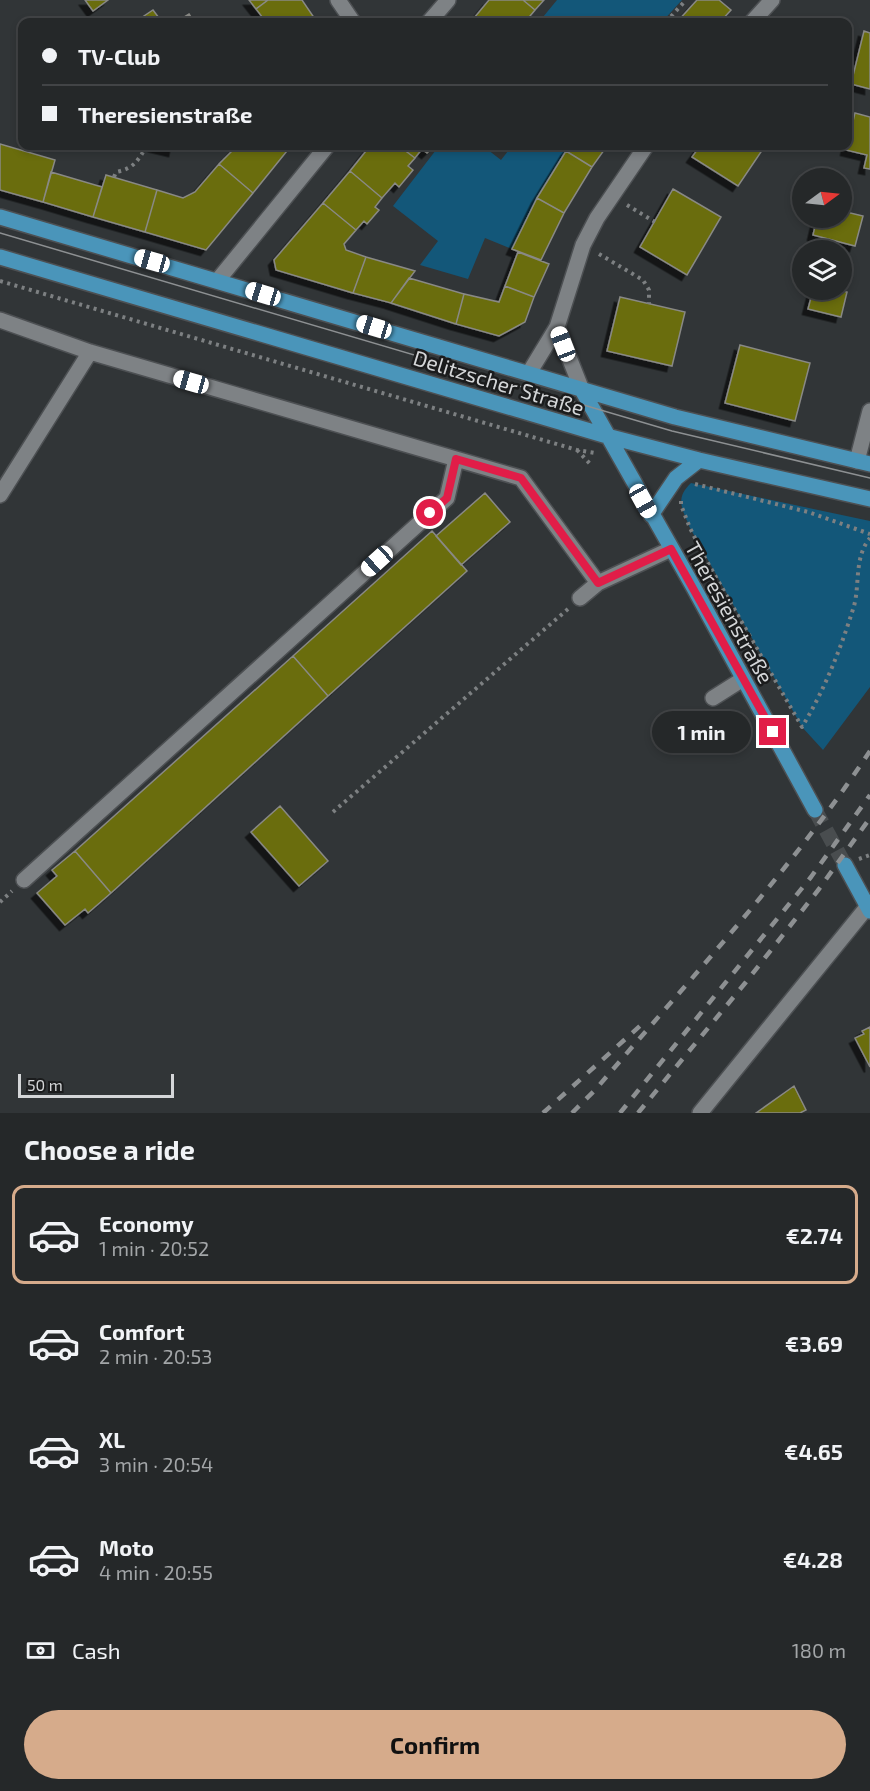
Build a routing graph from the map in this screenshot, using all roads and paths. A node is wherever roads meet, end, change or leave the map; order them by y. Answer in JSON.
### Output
{"nodes":[{"id":1,"x":338,"y":0,"type":"edge"},
{"id":2,"x":448,"y":0,"type":"edge"},
{"id":3,"x":686,"y":0,"type":"edge"},
{"id":4,"x":772,"y":0,"type":"edge"},
{"id":5,"x":350,"y":18,"type":"edge"},
{"id":6,"x":432,"y":18,"type":"edge"},
{"id":7,"x":670,"y":18,"type":"edge"},
{"id":8,"x":756,"y":18,"type":"edge"},
{"id":9,"x":144,"y":150,"type":"edge"},
{"id":10,"x":324,"y":150,"type":"edge"},
{"id":11,"x":643,"y":150,"type":"edge"},
{"id":12,"x":114,"y":177,"type":"dead end"},
{"id":13,"x":611,"y":196,"type":"junction"},
{"id":14,"x":0,"y":216,"type":"edge"},
{"id":15,"x":655,"y":222,"type":"dead end"},
{"id":16,"x":583,"y":245,"type":"junction"},
{"id":17,"x":0,"y":256,"type":"edge"},
{"id":18,"x":0,"y":280,"type":"edge"},
{"id":19,"x":218,"y":280,"type":"junction"},
{"id":20,"x":649,"y":304,"type":"dead end"},
{"id":21,"x":0,"y":320,"type":"edge"},
{"id":22,"x":557,"y":327,"type":"junction"},
{"id":23,"x":29,"y":330,"type":"junction"},
{"id":24,"x":0,"y":332,"type":"edge"},
{"id":25,"x":90,"y":352,"type":"junction"},
{"id":26,"x":529,"y":373,"type":"junction"},
{"id":27,"x":582,"y":390,"type":"junction"},
{"id":28,"x":870,"y":411,"type":"edge"},
{"id":29,"x":607,"y":436,"type":"junction"},
{"id":30,"x":456,"y":459,"type":"junction"},
{"id":31,"x":699,"y":460,"type":"junction"},
{"id":32,"x":864,"y":462,"type":"edge"},
{"id":33,"x":592,"y":466,"type":"dead end"},
{"id":34,"x":691,"y":483,"type":"dead end"},
{"id":35,"x":682,"y":493,"type":"dead end"},
{"id":36,"x":0,"y":495,"type":"edge"},
{"id":37,"x":870,"y":499,"type":"edge"},
{"id":38,"x":651,"y":515,"type":"junction"},
{"id":39,"x":870,"y":536,"type":"edge"},
{"id":40,"x":671,"y":549,"type":"junction"},
{"id":41,"x":598,"y":583,"type":"junction"},
{"id":42,"x":580,"y":598,"type":"joint"},
{"id":43,"x":743,"y":679,"type":"junction"},
{"id":44,"x":713,"y":698,"type":"dead end"},
{"id":45,"x":815,"y":810,"type":"tunnel mouth"},
{"id":46,"x":333,"y":812,"type":"dead end"},
{"id":47,"x":845,"y":865,"type":"tunnel mouth"},
{"id":48,"x":24,"y":880,"type":"dead end"},
{"id":49,"x":869,"y":908,"type":"edge"},
{"id":50,"x":700,"y":1113,"type":"edge"}],
"edges":[{"from":1,"to":5,"type":"street"},
{"from":2,"to":6,"type":"street"},
{"from":3,"to":7,"type":"path"},
{"from":4,"to":8,"type":"street"},
{"from":9,"to":12,"type":"path"},
{"from":10,"to":19,"type":"street"},
{"from":11,"to":13,"type":"street"},
{"from":13,"to":15,"type":"path"},
{"from":13,"to":16,"type":"street"},
{"from":14,"to":19,"type":"main road","name":"Delitzscher Straße"},
{"from":16,"to":20,"type":"path"},
{"from":16,"to":22,"type":"street"},
{"from":17,"to":29,"type":"main road","name":"Delitzscher Straße"},
{"from":18,"to":33,"type":"path"},
{"from":19,"to":26,"type":"main road","name":"Delitzscher Straße"},
{"from":21,"to":23,"type":"street"},
{"from":22,"to":26,"type":"street"},
{"from":22,"to":27,"type":"street"},
{"from":23,"to":24,"type":"street"},
{"from":23,"to":25,"type":"street"},
{"from":25,"to":30,"type":"street"},
{"from":25,"to":36,"type":"street"},
{"from":26,"to":27,"type":"main road","name":"Delitzscher Straße"},
{"from":27,"to":29,"type":"main road","name":"Delitzscher Straße"},
{"from":27,"to":32,"type":"main road","name":"Delitzscher Straße"},
{"from":28,"to":32,"type":"street"},
{"from":29,"to":31,"type":"main road","name":"Delitzscher Straße"},
{"from":29,"to":38,"type":"main road","name":"Theresienstraße"},
{"from":30,"to":41,"type":"street"},
{"from":30,"to":48,"type":"street"},
{"from":31,"to":37,"type":"main road","name":"Delitzscher Straße"},
{"from":31,"to":38,"type":"main road"},
{"from":34,"to":39,"type":"path"},
{"from":35,"to":39,"type":"path"},
{"from":38,"to":40,"type":"main road","name":"Theresienstraße"},
{"from":40,"to":41,"type":"street"},
{"from":40,"to":43,"type":"main road","name":"Theresienstraße"},
{"from":41,"to":42,"type":"street"},
{"from":42,"to":46,"type":"path"},
{"from":43,"to":44,"type":"street"},
{"from":43,"to":45,"type":"main road","name":"Theresienstraße"},
{"from":47,"to":49,"type":"main road"},
{"from":49,"to":50,"type":"street"}]}
